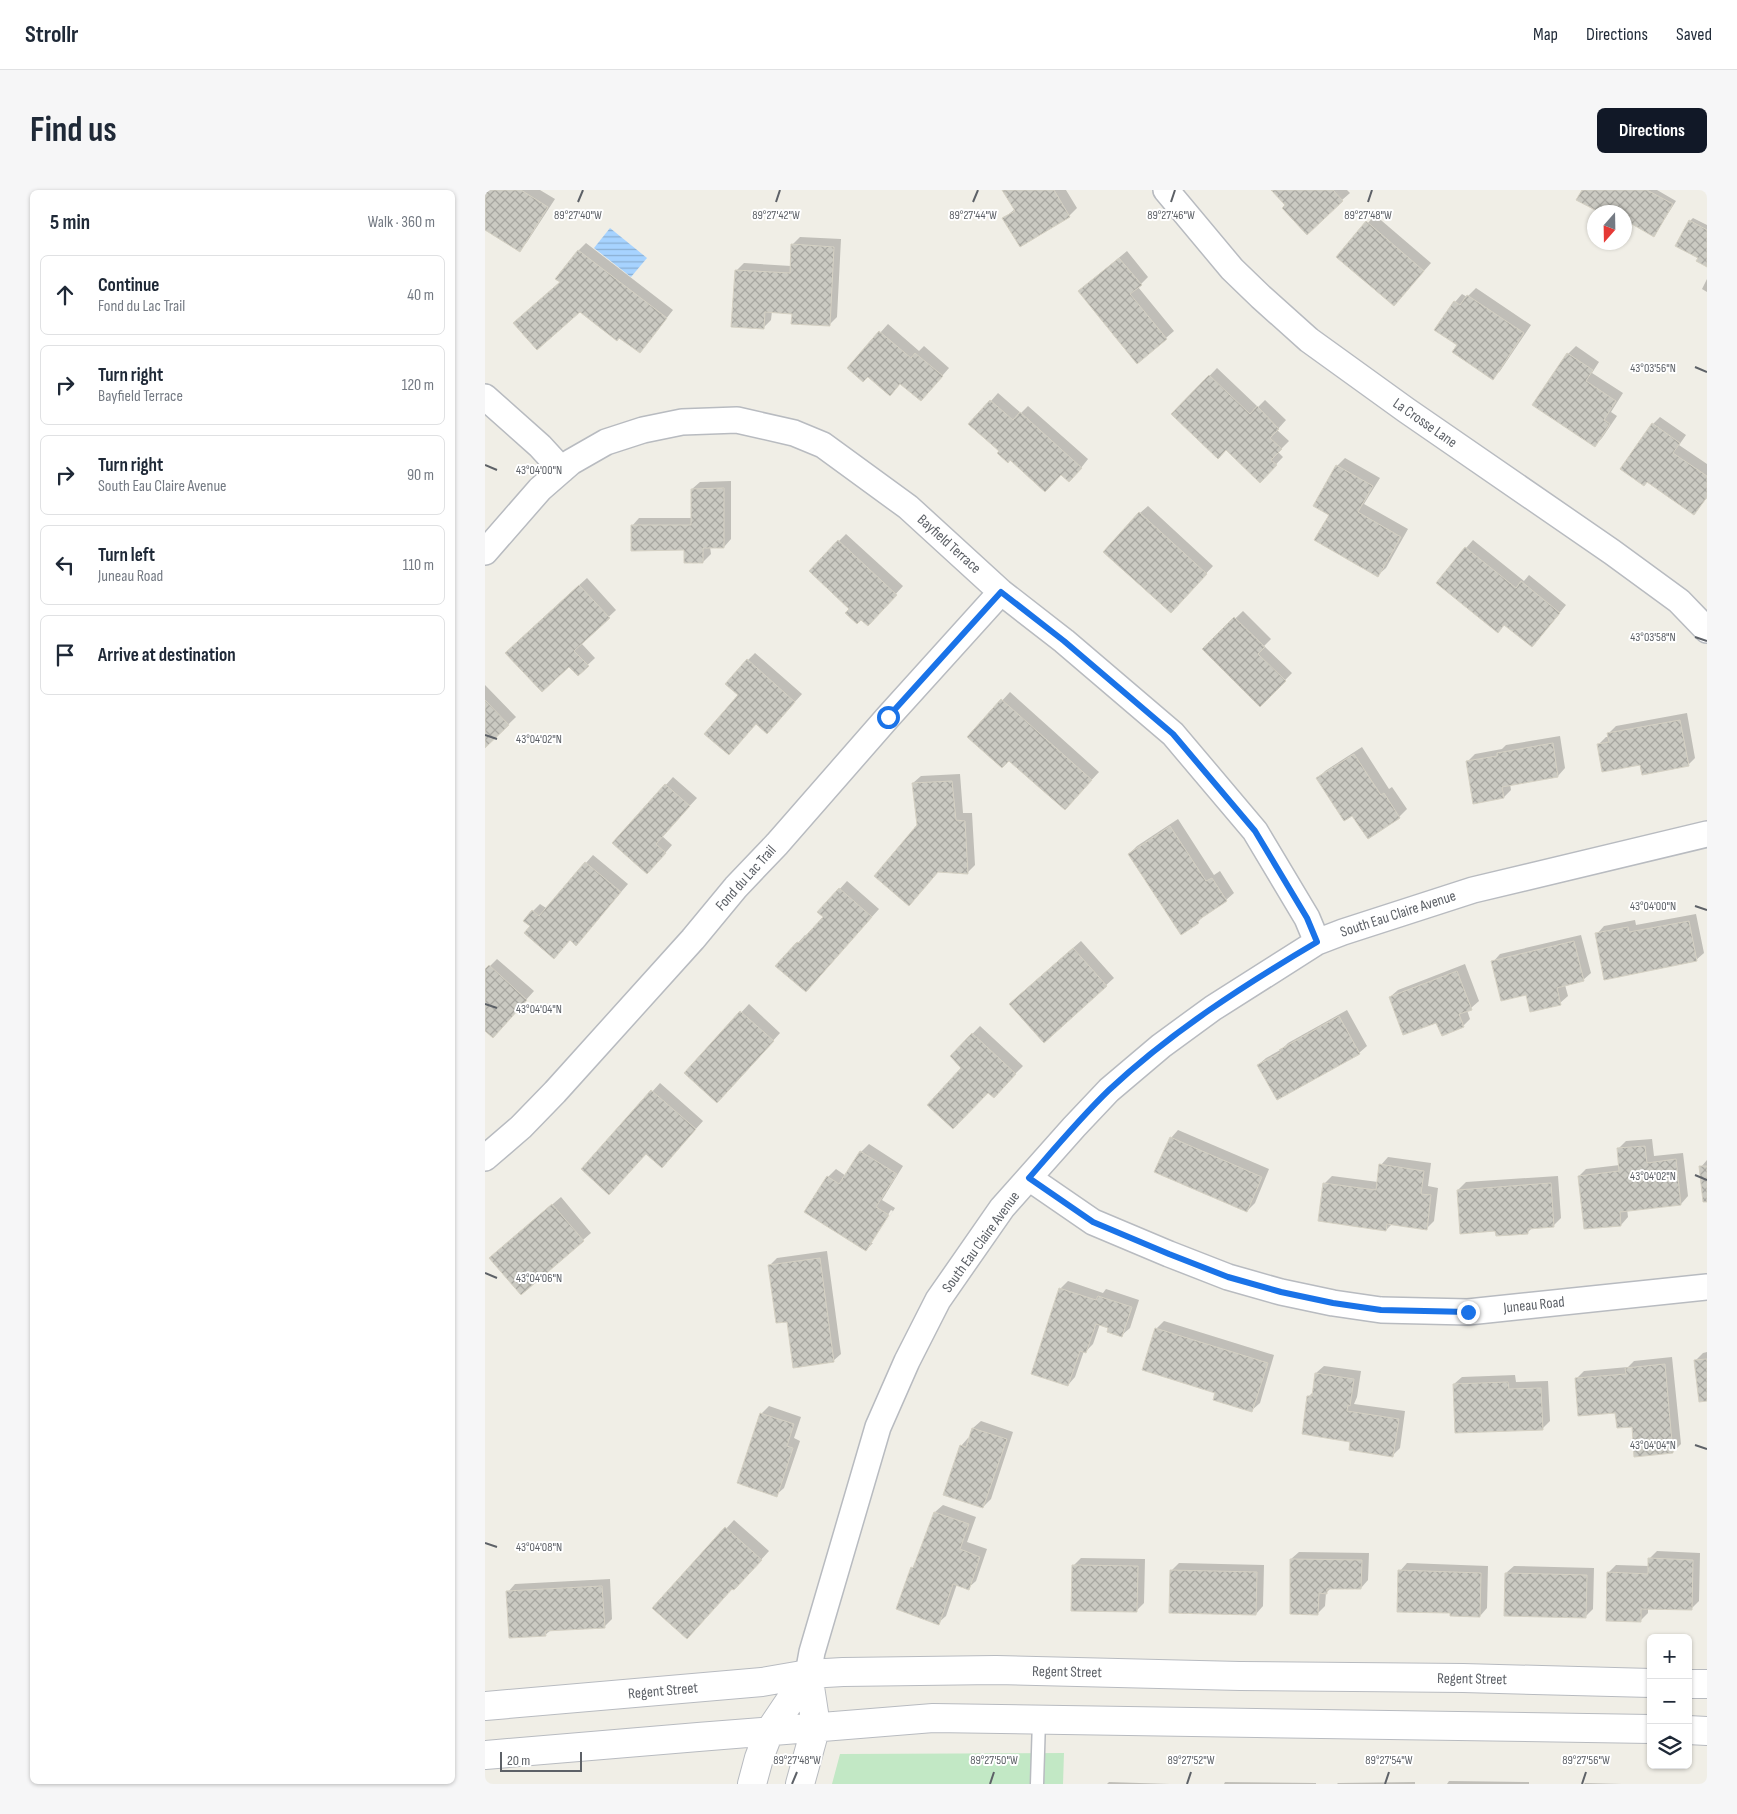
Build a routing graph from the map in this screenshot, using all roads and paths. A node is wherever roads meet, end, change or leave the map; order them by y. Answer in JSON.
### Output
{"nodes":[{"id":1,"x":1166,"y":190,"type":"edge"},
{"id":2,"x":485,"y":397,"type":"edge"},
{"id":3,"x":562,"y":470,"type":"junction"},
{"id":4,"x":485,"y":552,"type":"edge"},
{"id":5,"x":1001,"y":592,"type":"junction"},
{"id":6,"x":1707,"y":630,"type":"edge"},
{"id":7,"x":1707,"y":834,"type":"edge"},
{"id":8,"x":1317,"y":942,"type":"junction"},
{"id":9,"x":485,"y":1158,"type":"edge"},
{"id":10,"x":1029,"y":1178,"type":"junction"},
{"id":11,"x":1707,"y":1287,"type":"edge"},
{"id":12,"x":808,"y":1674,"type":"junction"},
{"id":13,"x":1647,"y":1683,"type":"edge"},
{"id":14,"x":1692,"y":1684,"type":"edge"},
{"id":15,"x":1707,"y":1684,"type":"edge"},
{"id":16,"x":485,"y":1706,"type":"edge"},
{"id":17,"x":1039,"y":1720,"type":"junction"},
{"id":18,"x":816,"y":1726,"type":"junction"},
{"id":19,"x":1647,"y":1729,"type":"edge"},
{"id":20,"x":1692,"y":1730,"type":"edge"},
{"id":21,"x":1707,"y":1731,"type":"edge"},
{"id":22,"x":769,"y":1732,"type":"junction"},
{"id":23,"x":485,"y":1755,"type":"edge"},
{"id":24,"x":752,"y":1784,"type":"edge"},
{"id":25,"x":800,"y":1784,"type":"edge"},
{"id":26,"x":1037,"y":1784,"type":"edge"}],
"edges":[{"from":1,"to":6,"type":"street","name":"La Crosse Lane"},
{"from":2,"to":3,"type":"street"},
{"from":3,"to":4,"type":"street","name":"Bayfield Terrace"},
{"from":3,"to":5,"type":"street","name":"Bayfield Terrace"},
{"from":5,"to":8,"type":"street","name":"Bayfield Terrace"},
{"from":5,"to":9,"type":"street","name":"Fond du Lac Trail"},
{"from":7,"to":8,"type":"street","name":"South Eau Claire Avenue"},
{"from":8,"to":10,"type":"street","name":"South Eau Claire Avenue"},
{"from":10,"to":11,"type":"street","name":"Juneau Road"},
{"from":10,"to":12,"type":"street","name":"South Eau Claire Avenue"},
{"from":12,"to":13,"type":"street","name":"Regent Street"},
{"from":12,"to":16,"type":"street","name":"Regent Street"},
{"from":12,"to":18,"type":"street"},
{"from":12,"to":22,"type":"street"},
{"from":14,"to":15,"type":"street"},
{"from":17,"to":18,"type":"street"},
{"from":17,"to":19,"type":"street"},
{"from":17,"to":26,"type":"lane"},
{"from":18,"to":22,"type":"street"},
{"from":18,"to":25,"type":"street"},
{"from":20,"to":21,"type":"street"},
{"from":22,"to":23,"type":"street"},
{"from":22,"to":24,"type":"street"}]}
